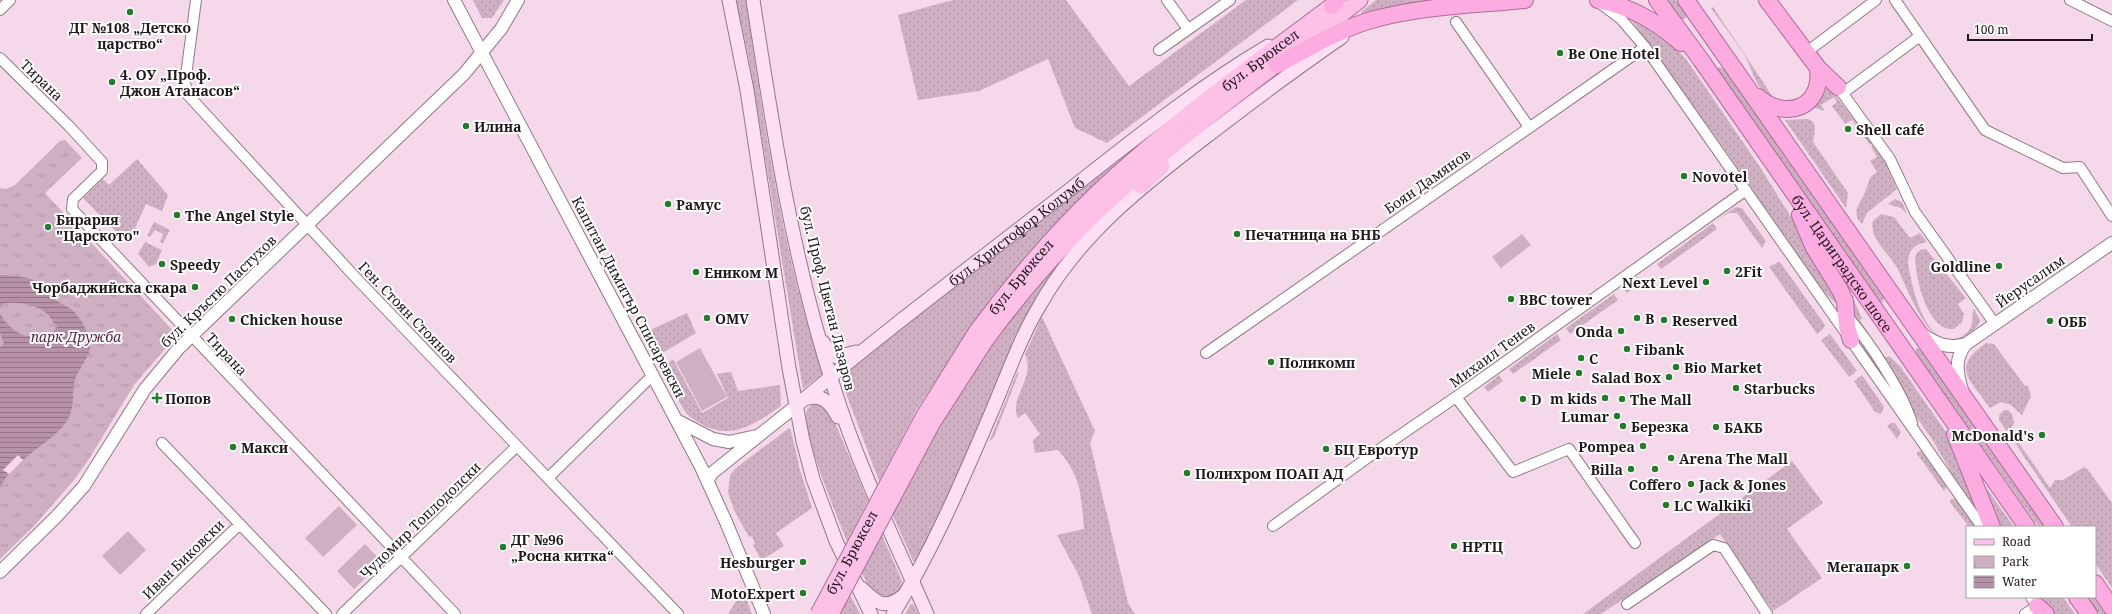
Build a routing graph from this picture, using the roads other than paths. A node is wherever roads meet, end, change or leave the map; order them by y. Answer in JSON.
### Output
{"nodes":[{"id":1,"x":10,"y":0,"type":"edge"},
{"id":2,"x":196,"y":0,"type":"edge"},
{"id":3,"x":454,"y":0,"type":"edge"},
{"id":4,"x":518,"y":0,"type":"edge"},
{"id":5,"x":729,"y":0,"type":"edge"},
{"id":6,"x":753,"y":0,"type":"edge"},
{"id":7,"x":1167,"y":0,"type":"edge"},
{"id":8,"x":1230,"y":0,"type":"edge"},
{"id":9,"x":1360,"y":0,"type":"edge"},
{"id":10,"x":1525,"y":0,"type":"edge"},
{"id":11,"x":1594,"y":0,"type":"edge"},
{"id":12,"x":1598,"y":0,"type":"edge"},
{"id":13,"x":1657,"y":0,"type":"edge"},
{"id":14,"x":1686,"y":0,"type":"edge"},
{"id":15,"x":1766,"y":0,"type":"edge"},
{"id":16,"x":1778,"y":0,"type":"edge"},
{"id":17,"x":1876,"y":0,"type":"edge"},
{"id":18,"x":1895,"y":0,"type":"edge"},
{"id":19,"x":2070,"y":0,"type":"edge"},
{"id":20,"x":1336,"y":2,"type":"edge"},
{"id":21,"x":0,"y":10,"type":"edge"},
{"id":22,"x":1316,"y":18,"type":"junction"},
{"id":23,"x":2112,"y":21,"type":"edge"},
{"id":24,"x":1367,"y":22,"type":"junction"},
{"id":25,"x":1456,"y":22,"type":"dead end"},
{"id":26,"x":1188,"y":29,"type":"junction"},
{"id":27,"x":1920,"y":36,"type":"junction"},
{"id":28,"x":1645,"y":47,"type":"junction"},
{"id":29,"x":1812,"y":48,"type":"junction"},
{"id":30,"x":1159,"y":50,"type":"dead end"},
{"id":31,"x":483,"y":52,"type":"junction"},
{"id":32,"x":0,"y":58,"type":"edge"},
{"id":33,"x":1701,"y":60,"type":"junction"},
{"id":34,"x":1277,"y":65,"type":"junction"},
{"id":35,"x":1818,"y":68,"type":"junction"},
{"id":36,"x":1744,"y":82,"type":"junction"},
{"id":37,"x":1840,"y":90,"type":"junction"},
{"id":38,"x":1210,"y":117,"type":"junction"},
{"id":39,"x":1529,"y":127,"type":"junction"},
{"id":40,"x":1141,"y":186,"type":"junction"},
{"id":41,"x":1790,"y":189,"type":"junction"},
{"id":42,"x":1746,"y":190,"type":"junction"},
{"id":43,"x":2112,"y":216,"type":"edge"},
{"id":44,"x":307,"y":226,"type":"junction"},
{"id":45,"x":2112,"y":243,"type":"edge"},
{"id":46,"x":1814,"y":287,"type":"junction"},
{"id":47,"x":1846,"y":316,"type":"junction"},
{"id":48,"x":1995,"y":324,"type":"junction"},
{"id":49,"x":1916,"y":330,"type":"junction"},
{"id":50,"x":818,"y":332,"type":"junction"},
{"id":51,"x":191,"y":336,"type":"junction"},
{"id":52,"x":981,"y":336,"type":"junction"},
{"id":53,"x":1851,"y":340,"type":"junction"},
{"id":54,"x":1966,"y":344,"type":"junction"},
{"id":55,"x":868,"y":346,"type":"junction"},
{"id":56,"x":1206,"y":353,"type":"dead end"},
{"id":57,"x":653,"y":375,"type":"junction"},
{"id":58,"x":830,"y":377,"type":"junction"},
{"id":59,"x":1456,"y":397,"type":"junction"},
{"id":60,"x":1964,"y":397,"type":"junction"},
{"id":61,"x":800,"y":402,"type":"junction"},
{"id":62,"x":1946,"y":412,"type":"junction"},
{"id":63,"x":678,"y":421,"type":"junction"},
{"id":64,"x":1915,"y":433,"type":"junction"},
{"id":65,"x":759,"y":435,"type":"junction"},
{"id":66,"x":851,"y":439,"type":"junction"},
{"id":67,"x":162,"y":443,"type":"dead end"},
{"id":68,"x":517,"y":446,"type":"junction"},
{"id":69,"x":548,"y":478,"type":"junction"},
{"id":70,"x":708,"y":480,"type":"junction"},
{"id":71,"x":240,"y":524,"type":"junction"},
{"id":72,"x":1273,"y":526,"type":"dead end"},
{"id":73,"x":1981,"y":526,"type":"edge"},
{"id":74,"x":1992,"y":526,"type":"edge"},
{"id":75,"x":2027,"y":526,"type":"edge"},
{"id":76,"x":2054,"y":526,"type":"edge"},
{"id":77,"x":1635,"y":543,"type":"dead end"},
{"id":78,"x":400,"y":558,"type":"junction"},
{"id":79,"x":0,"y":572,"type":"edge"},
{"id":80,"x":855,"y":582,"type":"junction"},
{"id":81,"x":913,"y":582,"type":"junction"},
{"id":82,"x":2096,"y":585,"type":"edge"},
{"id":83,"x":905,"y":595,"type":"junction"},
{"id":84,"x":2078,"y":598,"type":"edge"},
{"id":85,"x":1627,"y":604,"type":"dead end"},
{"id":86,"x":2112,"y":608,"type":"edge"},
{"id":87,"x":146,"y":614,"type":"edge"},
{"id":88,"x":326,"y":614,"type":"edge"},
{"id":89,"x":342,"y":614,"type":"edge"},
{"id":90,"x":455,"y":614,"type":"edge"},
{"id":91,"x":678,"y":614,"type":"edge"},
{"id":92,"x":764,"y":614,"type":"edge"},
{"id":93,"x":818,"y":614,"type":"edge"},
{"id":94,"x":832,"y":614,"type":"edge"},
{"id":95,"x":870,"y":614,"type":"edge"},
{"id":96,"x":893,"y":614,"type":"edge"},
{"id":97,"x":926,"y":614,"type":"edge"},
{"id":98,"x":1767,"y":614,"type":"edge"},
{"id":99,"x":2089,"y":614,"type":"edge"}],
"edges":[{"from":1,"to":21,"type":"street"},
{"from":2,"to":44,"type":"street","name":"Ген. Стоян Стоянов"},
{"from":3,"to":31,"type":"street","name":"Капитан Димитър Списаревски"},
{"from":4,"to":31,"type":"street","name":"бул. Кръстю Пастухов"},
{"from":5,"to":61,"type":"main road"},
{"from":6,"to":50,"type":"main road","name":"бул. Проф. Цветан Лазаров"},
{"from":7,"to":26,"type":"street"},
{"from":8,"to":26,"type":"street"},
{"from":9,"to":34,"type":"main road"},
{"from":10,"to":24,"type":"highway"},
{"from":11,"to":28,"type":"street","name":"бул. Цариградско шосе"},
{"from":12,"to":33,"type":"highway"},
{"from":13,"to":33,"type":"highway","name":"бул. Цариградско шосе"},
{"from":14,"to":36,"type":"highway","name":"бул. Цариградско шосе"},
{"from":15,"to":35,"type":"highway"},
{"from":16,"to":29,"type":"highway"},
{"from":17,"to":29,"type":"street"},
{"from":18,"to":27,"type":"street"},
{"from":19,"to":23,"type":"street"},
{"from":20,"to":22,"type":"main road","name":"бул. Христофор Колумб"},
{"from":22,"to":52,"type":"main road","name":"бул. Брюксел"},
{"from":22,"to":55,"type":"main road","name":"бул. Христофор Колумб"},
{"from":24,"to":34,"type":"highway"},
{"from":24,"to":40,"type":"main road"},
{"from":25,"to":39,"type":"street"},
{"from":26,"to":30,"type":"street"},
{"from":27,"to":37,"type":"street"},
{"from":27,"to":43,"type":"street"},
{"from":28,"to":39,"type":"street","name":"Боян Дамянов"},
{"from":28,"to":42,"type":"street","name":"бул. Цариградско шосе"},
{"from":29,"to":37,"type":"highway"},
{"from":31,"to":44,"type":"street","name":"бул. Кръстю Пастухов"},
{"from":31,"to":57,"type":"street","name":"Капитан Димитър Списаревски"},
{"from":32,"to":51,"type":"street","name":"Тирана"},
{"from":33,"to":41,"type":"highway","name":"бул. Цариградско шосе"},
{"from":34,"to":38,"type":"main road"},
{"from":35,"to":36,"type":"highway"},
{"from":35,"to":37,"type":"highway"},
{"from":36,"to":49,"type":"highway","name":"бул. Цариградско шосе"},
{"from":37,"to":48,"type":"street"},
{"from":38,"to":40,"type":"main road"},
{"from":38,"to":52,"type":"main road","name":"бул. Брюксел"},
{"from":39,"to":56,"type":"street","name":"Боян Дамянов"},
{"from":40,"to":81,"type":"main road"},
{"from":41,"to":47,"type":"highway"},
{"from":41,"to":62,"type":"highway","name":"бул. Цариградско шосе"},
{"from":42,"to":46,"type":"street","name":"бул. Цариградско шосе"},
{"from":42,"to":59,"type":"street","name":"Михаил Тенев"},
{"from":44,"to":51,"type":"street","name":"бул. Кръстю Пастухов"},
{"from":44,"to":68,"type":"street","name":"Ген. Стоян Стоянов"},
{"from":45,"to":48,"type":"street","name":"Йерусалим"},
{"from":46,"to":47,"type":"street","name":"бул. Цариградско шосе"},
{"from":46,"to":53,"type":"street","name":"бул. Цариградско шосе"},
{"from":47,"to":53,"type":"highway"},
{"from":47,"to":64,"type":"street","name":"бул. Цариградско шосе"},
{"from":48,"to":54,"type":"street","name":"Йерусалим"},
{"from":49,"to":54,"type":"street","name":"Йерусалим"},
{"from":49,"to":60,"type":"highway","name":"бул. Цариградско шосе"},
{"from":50,"to":55,"type":"main road"},
{"from":50,"to":58,"type":"main road","name":"бул. Проф. Цветан Лазаров"},
{"from":51,"to":78,"type":"street","name":"Тирана"},
{"from":51,"to":79,"type":"street","name":"бул. Кръстю Пастухов"},
{"from":52,"to":93,"type":"main road","name":"бул. Брюксел","bridge":true},
{"from":52,"to":94,"type":"main road","name":"бул. Брюксел","bridge":true},
{"from":53,"to":64,"type":"street","name":"бул. Цариградско шосе"},
{"from":54,"to":60,"type":"street","name":"Йерусалим"},
{"from":55,"to":58,"type":"main road","name":"бул. Христофор Колумб"},
{"from":57,"to":63,"type":"street","name":"Капитан Димитър Списаревски"},
{"from":57,"to":69,"type":"street"},
{"from":58,"to":61,"type":"main road","name":"бул. Христофор Колумб"},
{"from":58,"to":66,"type":"main road","name":"бул. Проф. Цветан Лазаров"},
{"from":59,"to":72,"type":"street","name":"Михаил Тенев"},
{"from":59,"to":77,"type":"street"},
{"from":60,"to":76,"type":"highway","name":"бул. Цариградско шосе"},
{"from":61,"to":65,"type":"street","name":"бул. Христофор Колумб"},
{"from":61,"to":66,"type":"main road"},
{"from":61,"to":80,"type":"main road"},
{"from":62,"to":74,"type":"highway"},
{"from":62,"to":75,"type":"highway","name":"бул. Цариградско шосе"},
{"from":63,"to":65,"type":"street"},
{"from":63,"to":70,"type":"street","name":"Капитан Димитър Списаревски"},
{"from":64,"to":73,"type":"street","name":"бул. Цариградско шосе"},
{"from":65,"to":70,"type":"street","name":"бул. Христофор Колумб"},
{"from":66,"to":81,"type":"main road","name":"бул. Проф. Цветан Лазаров"},
{"from":67,"to":71,"type":"street"},
{"from":68,"to":69,"type":"street","name":"Ген. Стоян Стоянов"},
{"from":68,"to":78,"type":"street","name":"Чудомир Топлодолски"},
{"from":69,"to":91,"type":"street","name":"Ген. Стоян Стоянов"},
{"from":70,"to":92,"type":"street","name":"Капитан Димитър Списаревски"},
{"from":71,"to":87,"type":"street","name":"Иван Биковски"},
{"from":71,"to":88,"type":"street"},
{"from":78,"to":89,"type":"street","name":"Чудомир Топлодолски"},
{"from":78,"to":90,"type":"street","name":"Тирана"},
{"from":80,"to":83,"type":"main road"},
{"from":80,"to":95,"type":"main road"},
{"from":81,"to":83,"type":"main road"},
{"from":81,"to":97,"type":"main road","name":"бул. Проф. Цветан Лазаров"},
{"from":82,"to":86,"type":"highway"},
{"from":83,"to":96,"type":"main road"},
{"from":84,"to":99,"type":"highway"},
{"from":85,"to":98,"type":"street"}]}
